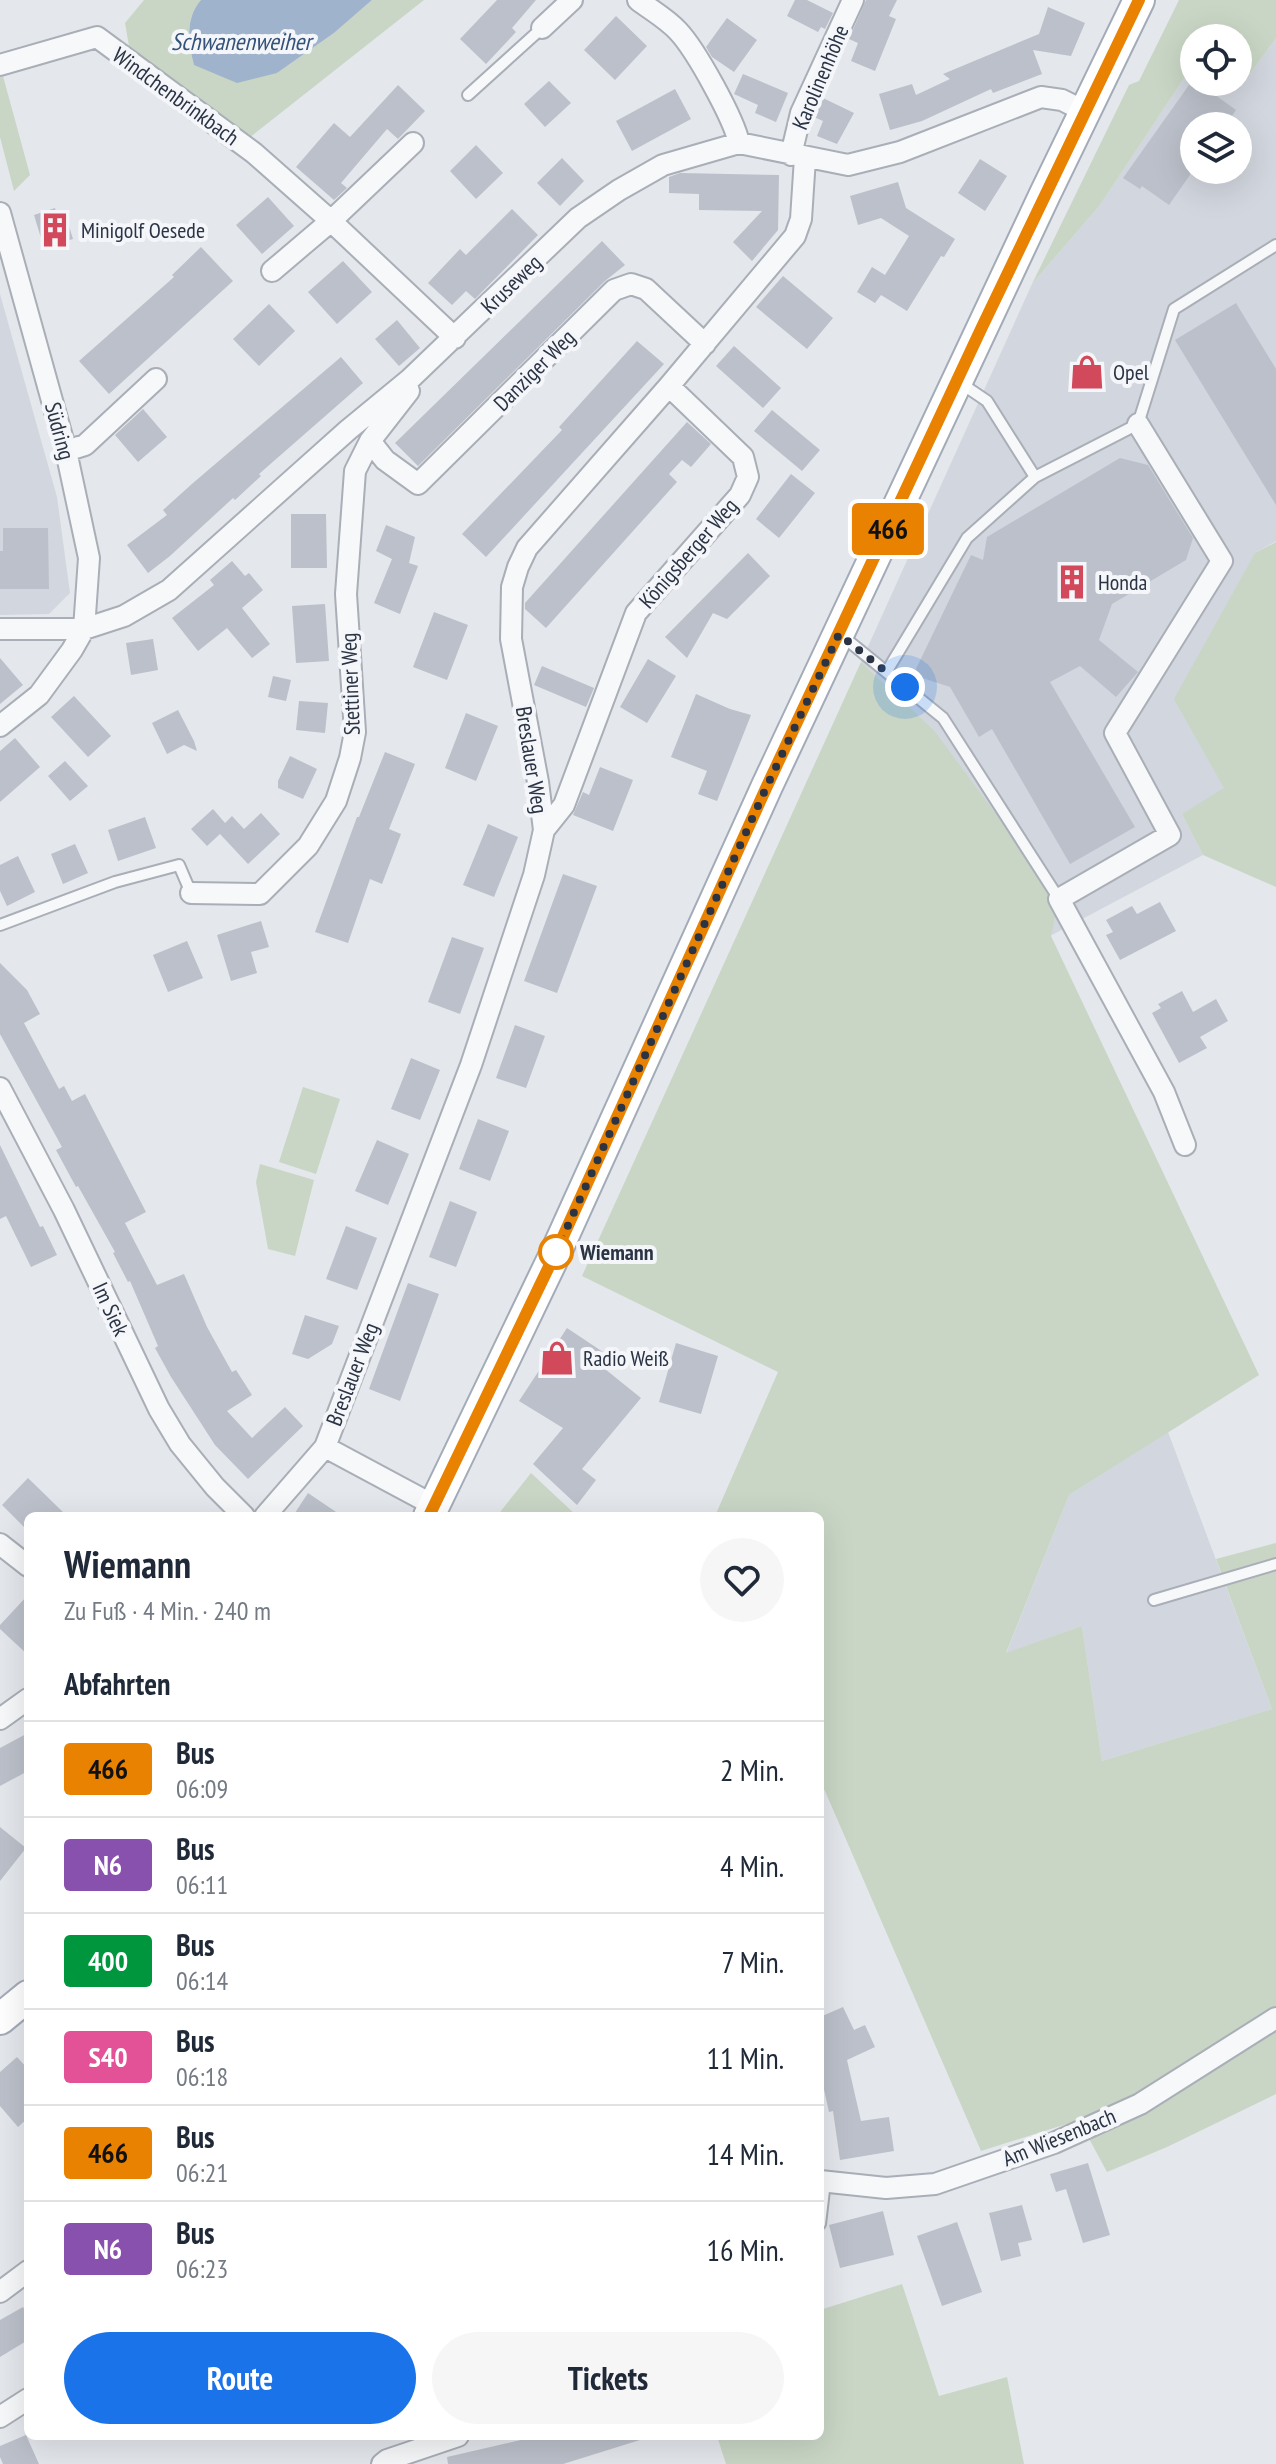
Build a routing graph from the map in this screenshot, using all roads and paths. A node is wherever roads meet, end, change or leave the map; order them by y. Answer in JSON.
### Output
{"nodes":[{"id":1,"x":572,"y":0,"type":"edge"},
{"id":2,"x":638,"y":0,"type":"edge"},
{"id":3,"x":853,"y":0,"type":"edge"},
{"id":4,"x":1139,"y":0,"type":"edge"},
{"id":5,"x":542,"y":28,"type":"joint"},
{"id":6,"x":0,"y":65,"type":"edge"},
{"id":7,"x":468,"y":95,"type":"dead end"},
{"id":8,"x":1086,"y":112,"type":"junction"},
{"id":9,"x":413,"y":143,"type":"dead end"},
{"id":10,"x":739,"y":143,"type":"junction"},
{"id":11,"x":798,"y":157,"type":"junction"},
{"id":12,"x":0,"y":213,"type":"edge"},
{"id":13,"x":331,"y":221,"type":"junction"},
{"id":14,"x":1276,"y":245,"type":"edge"},
{"id":15,"x":272,"y":271,"type":"dead end"},
{"id":16,"x":455,"y":338,"type":"junction"},
{"id":17,"x":705,"y":344,"type":"junction"},
{"id":18,"x":156,"y":379,"type":"dead end"},
{"id":19,"x":410,"y":379,"type":"junction"},
{"id":20,"x":957,"y":381,"type":"junction"},
{"id":21,"x":669,"y":386,"type":"junction"},
{"id":22,"x":1138,"y":424,"type":"junction"},
{"id":23,"x":370,"y":441,"type":"junction"},
{"id":24,"x":66,"y":451,"type":"junction"},
{"id":25,"x":1035,"y":477,"type":"junction"},
{"id":26,"x":0,"y":629,"type":"edge"},
{"id":27,"x":84,"y":629,"type":"junction"},
{"id":28,"x":839,"y":634,"type":"junction"},
{"id":29,"x":887,"y":671,"type":"junction"},
{"id":30,"x":0,"y":726,"type":"edge"},
{"id":31,"x":544,"y":830,"type":"junction"},
{"id":32,"x":191,"y":893,"type":"joint"},
{"id":33,"x":1059,"y":899,"type":"junction"},
{"id":34,"x":0,"y":925,"type":"edge"},
{"id":35,"x":0,"y":1088,"type":"edge"},
{"id":36,"x":1185,"y":1145,"type":"dead end"},
{"id":37,"x":325,"y":1447,"type":"junction"},
{"id":38,"x":432,"y":1511,"type":"edge"},
{"id":39,"x":240,"y":1512,"type":"edge"},
{"id":40,"x":268,"y":1512,"type":"edge"},
{"id":41,"x":0,"y":1544,"type":"edge"},
{"id":42,"x":24,"y":1563,"type":"edge"},
{"id":43,"x":1276,"y":1564,"type":"edge"},
{"id":44,"x":1154,"y":1600,"type":"dead end"},
{"id":45,"x":24,"y":1702,"type":"edge"},
{"id":46,"x":0,"y":1719,"type":"edge"},
{"id":47,"x":24,"y":1999,"type":"edge"},
{"id":48,"x":1276,"y":2018,"type":"edge"},
{"id":49,"x":0,"y":2019,"type":"edge"},
{"id":50,"x":824,"y":2181,"type":"edge"},
{"id":51,"x":24,"y":2274,"type":"edge"},
{"id":52,"x":0,"y":2292,"type":"edge"},
{"id":53,"x":24,"y":2402,"type":"edge"},
{"id":54,"x":0,"y":2417,"type":"edge"},
{"id":55,"x":446,"y":2440,"type":"edge"},
{"id":56,"x":382,"y":2464,"type":"edge"}],
"edges":[{"from":1,"to":5,"type":"street"},
{"from":2,"to":10,"type":"street"},
{"from":3,"to":11,"type":"street","name":"Karolinenhöhe"},
{"from":4,"to":8,"type":"main road"},
{"from":5,"to":7,"type":"lane"},
{"from":6,"to":13,"type":"street","name":"Windchenbrinkbach"},
{"from":8,"to":11,"type":"street","name":"Kruseweg"},
{"from":8,"to":20,"type":"main road"},
{"from":9,"to":13,"type":"street"},
{"from":10,"to":11,"type":"street","name":"Kruseweg"},
{"from":10,"to":16,"type":"street","name":"Kruseweg"},
{"from":11,"to":17,"type":"street","name":"Breslauer Weg"},
{"from":12,"to":24,"type":"street","name":"Südring"},
{"from":13,"to":15,"type":"street"},
{"from":13,"to":16,"type":"street","name":"Windchenbrinkbach"},
{"from":14,"to":22,"type":"lane"},
{"from":16,"to":19,"type":"street","name":"Kruseweg"},
{"from":17,"to":21,"type":"street","name":"Breslauer Weg"},
{"from":17,"to":23,"type":"street","name":"Danziger Weg"},
{"from":18,"to":24,"type":"street"},
{"from":19,"to":23,"type":"street"},
{"from":19,"to":27,"type":"street","name":"Kruseweg"},
{"from":20,"to":25,"type":"lane"},
{"from":20,"to":28,"type":"main road"},
{"from":21,"to":31,"type":"street","name":"Breslauer Weg"},
{"from":21,"to":31,"type":"street","name":"Königsberger Weg"},
{"from":22,"to":25,"type":"lane"},
{"from":22,"to":33,"type":"street"},
{"from":23,"to":32,"type":"street","name":"Stettiner Weg"},
{"from":24,"to":27,"type":"street","name":"Südring"},
{"from":25,"to":29,"type":"lane"},
{"from":26,"to":27,"type":"street","name":"Kruseweg"},
{"from":27,"to":30,"type":"street","name":"Südring"},
{"from":28,"to":29,"type":"lane"},
{"from":28,"to":38,"type":"main road"},
{"from":29,"to":33,"type":"lane"},
{"from":31,"to":37,"type":"street","name":"Breslauer Weg"},
{"from":32,"to":34,"type":"lane"},
{"from":33,"to":36,"type":"street"},
{"from":35,"to":39,"type":"street","name":"Im Siek"},
{"from":37,"to":38,"type":"street","name":"Breslauer Weg"},
{"from":37,"to":40,"type":"street"},
{"from":41,"to":42,"type":"street"},
{"from":43,"to":44,"type":"lane"},
{"from":45,"to":46,"type":"street"},
{"from":47,"to":49,"type":"main road"},
{"from":48,"to":50,"type":"street","name":"Am Wiesenbach"},
{"from":51,"to":52,"type":"street"},
{"from":53,"to":54,"type":"street"},
{"from":55,"to":56,"type":"street"}]}
